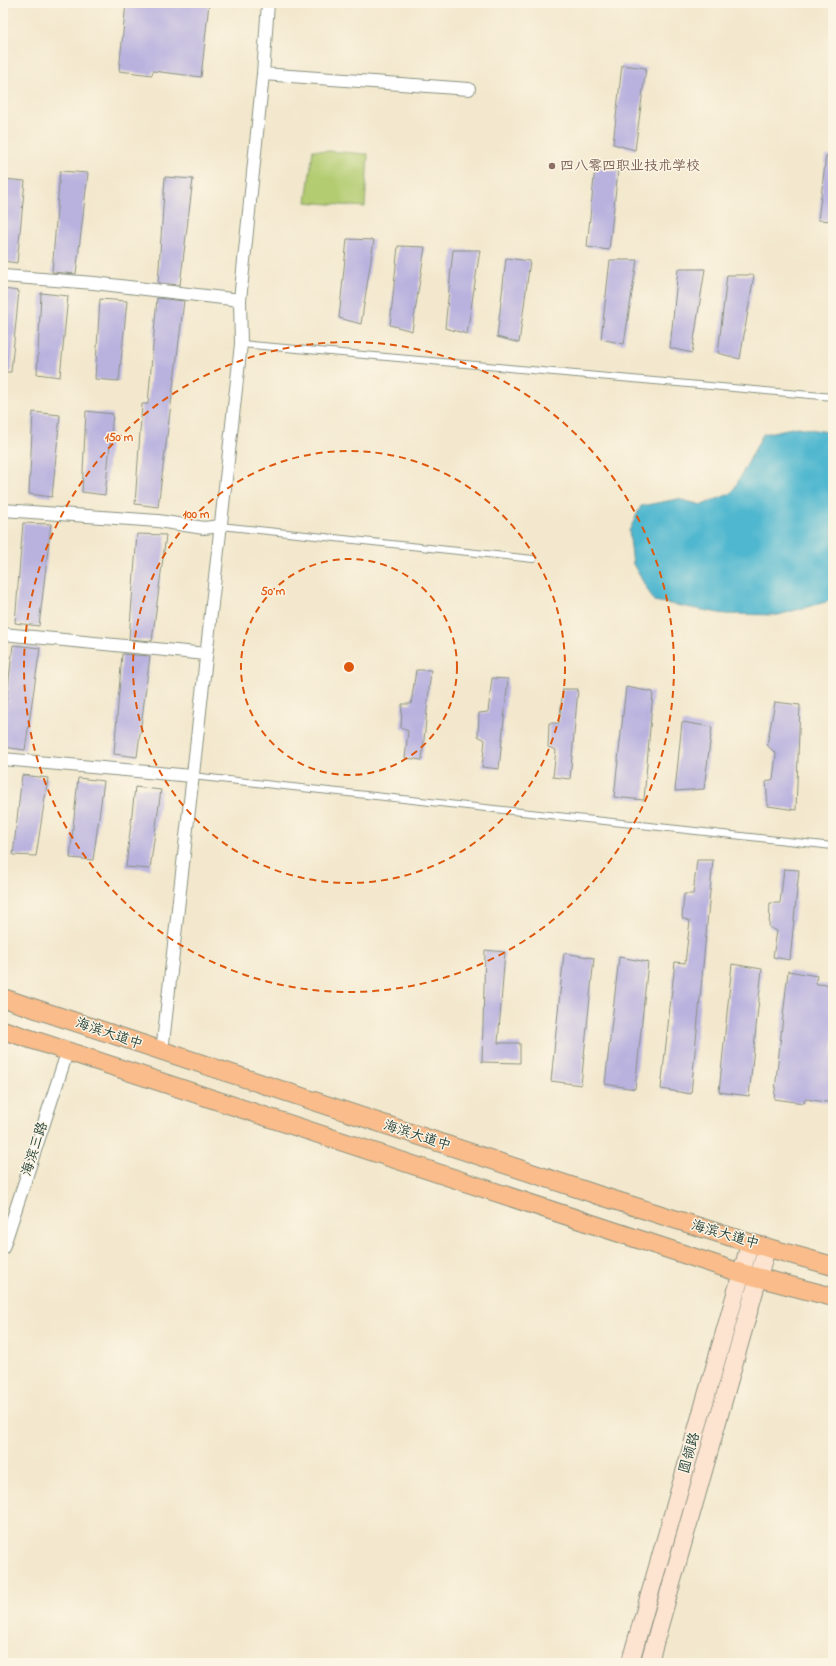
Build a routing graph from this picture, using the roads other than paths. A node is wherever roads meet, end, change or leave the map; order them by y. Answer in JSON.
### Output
{"nodes":[{"id":1,"x":268,"y":3,"type":"edge"},
{"id":2,"x":263,"y":74,"type":"junction"},
{"id":3,"x":469,"y":89,"type":"dead end"},
{"id":4,"x":3,"y":276,"type":"edge"},
{"id":5,"x":240,"y":300,"type":"junction"},
{"id":6,"x":241,"y":344,"type":"junction"},
{"id":7,"x":833,"y":397,"type":"edge"},
{"id":8,"x":3,"y":510,"type":"edge"},
{"id":9,"x":220,"y":526,"type":"junction"},
{"id":10,"x":533,"y":559,"type":"dead end"},
{"id":11,"x":3,"y":634,"type":"edge"},
{"id":12,"x":206,"y":654,"type":"junction"},
{"id":13,"x":3,"y":760,"type":"edge"},
{"id":14,"x":192,"y":776,"type":"junction"},
{"id":15,"x":833,"y":846,"type":"edge"},
{"id":16,"x":3,"y":998,"type":"edge"},
{"id":17,"x":3,"y":1030,"type":"edge"},
{"id":18,"x":68,"y":1050,"type":"junction"},
{"id":19,"x":162,"y":1052,"type":"junction"},
{"id":20,"x":750,"y":1243,"type":"junction"},
{"id":21,"x":767,"y":1247,"type":"junction"},
{"id":22,"x":3,"y":1248,"type":"edge"},
{"id":23,"x":833,"y":1266,"type":"edge"},
{"id":24,"x":741,"y":1273,"type":"junction"},
{"id":25,"x":758,"y":1278,"type":"junction"},
{"id":26,"x":833,"y":1297,"type":"edge"},
{"id":27,"x":630,"y":1663,"type":"edge"},
{"id":28,"x":649,"y":1663,"type":"edge"}],
"edges":[{"from":1,"to":2,"type":"street"},
{"from":2,"to":3,"type":"street"},
{"from":2,"to":5,"type":"street"},
{"from":4,"to":5,"type":"street"},
{"from":5,"to":6,"type":"street"},
{"from":6,"to":7,"type":"lane"},
{"from":6,"to":9,"type":"street"},
{"from":8,"to":9,"type":"street"},
{"from":9,"to":10,"type":"lane"},
{"from":9,"to":12,"type":"street"},
{"from":11,"to":12,"type":"street"},
{"from":12,"to":14,"type":"street"},
{"from":13,"to":14,"type":"street"},
{"from":14,"to":15,"type":"lane"},
{"from":14,"to":19,"type":"street"},
{"from":16,"to":19,"type":"main road","name":"海滨大道中"},
{"from":17,"to":18,"type":"main road","name":"海滨大道中"},
{"from":18,"to":22,"type":"street","name":"海滨三路"},
{"from":18,"to":24,"type":"main road","name":"海滨大道中"},
{"from":19,"to":20,"type":"main road","name":"海滨大道中"},
{"from":20,"to":21,"type":"main road","name":"海滨大道中"},
{"from":20,"to":24,"type":"street","name":"圆领路"},
{"from":21,"to":23,"type":"main road","name":"海滨大道中"},
{"from":21,"to":25,"type":"street","name":"圆领路"},
{"from":24,"to":25,"type":"main road","name":"海滨大道中"},
{"from":24,"to":27,"type":"street","name":"圆领路"},
{"from":25,"to":26,"type":"main road","name":"海滨大道中"},
{"from":25,"to":28,"type":"street","name":"圆领路"}]}
